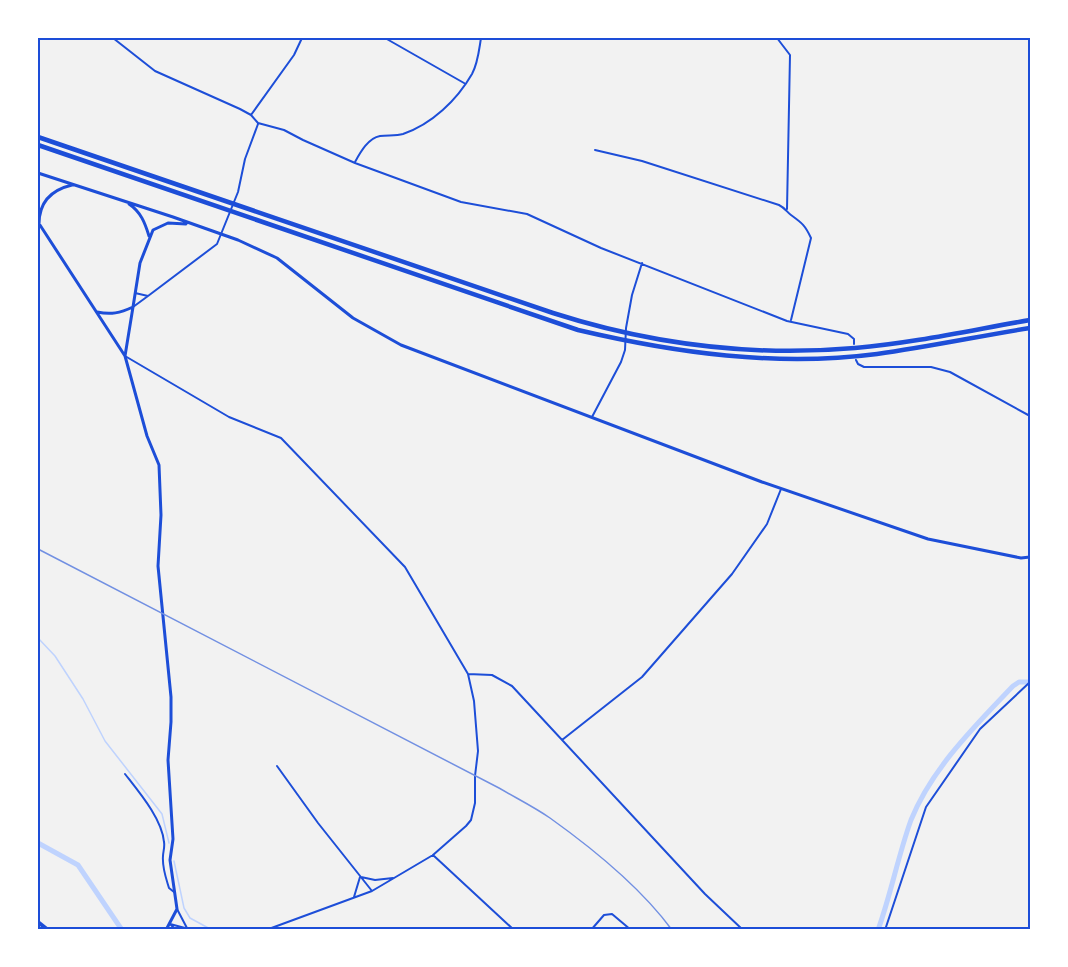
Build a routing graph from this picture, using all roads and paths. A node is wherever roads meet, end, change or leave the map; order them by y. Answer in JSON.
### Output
{"nodes":[{"id":1,"x":113,"y":38,"type":"edge"},
{"id":2,"x":302,"y":38,"type":"edge"},
{"id":3,"x":385,"y":38,"type":"edge"},
{"id":4,"x":481,"y":38,"type":"edge"},
{"id":5,"x":777,"y":38,"type":"edge"},
{"id":6,"x":464,"y":83,"type":"junction"},
{"id":7,"x":251,"y":115,"type":"junction"},
{"id":8,"x":258,"y":123,"type":"junction"},
{"id":9,"x":38,"y":137,"type":"edge"},
{"id":10,"x":38,"y":145,"type":"edge"},
{"id":11,"x":596,"y":150,"type":"dead end"},
{"id":12,"x":355,"y":163,"type":"junction"},
{"id":13,"x":38,"y":173,"type":"edge"},
{"id":14,"x":74,"y":185,"type":"junction"},
{"id":15,"x":124,"y":201,"type":"junction"},
{"id":16,"x":787,"y":209,"type":"junction"},
{"id":17,"x":38,"y":223,"type":"edge"},
{"id":18,"x":190,"y":224,"type":"junction"},
{"id":19,"x":149,"y":238,"type":"junction"},
{"id":20,"x":642,"y":263,"type":"junction"},
{"id":21,"x":135,"y":293,"type":"junction"},
{"id":22,"x":148,"y":296,"type":"junction"},
{"id":23,"x":133,"y":307,"type":"junction"},
{"id":24,"x":95,"y":311,"type":"junction"},
{"id":25,"x":1030,"y":320,"type":"edge"},
{"id":26,"x":791,"y":321,"type":"junction"},
{"id":27,"x":1030,"y":328,"type":"edge"},
{"id":28,"x":854,"y":344,"type":"dead end"},
{"id":29,"x":125,"y":356,"type":"junction"},
{"id":30,"x":856,"y":360,"type":"dead end"},
{"id":31,"x":1030,"y":416,"type":"edge"},
{"id":32,"x":592,"y":417,"type":"junction"},
{"id":33,"x":781,"y":489,"type":"junction"},
{"id":34,"x":1030,"y":558,"type":"edge"},
{"id":35,"x":468,"y":674,"type":"junction"},
{"id":36,"x":1029,"y":683,"type":"edge"},
{"id":37,"x":562,"y":740,"type":"junction"},
{"id":38,"x":277,"y":766,"type":"dead end"},
{"id":39,"x":125,"y":774,"type":"dead end"},
{"id":40,"x":433,"y":855,"type":"junction"},
{"id":41,"x":361,"y":877,"type":"junction"},
{"id":42,"x":394,"y":878,"type":"junction"},
{"id":43,"x":372,"y":891,"type":"junction"},
{"id":44,"x":174,"y":892,"type":"junction"},
{"id":45,"x":354,"y":897,"type":"junction"},
{"id":46,"x":177,"y":909,"type":"junction"},
{"id":47,"x":170,"y":924,"type":"junction"},
{"id":48,"x":39,"y":926,"type":"edge"},
{"id":49,"x":187,"y":929,"type":"edge"},
{"id":50,"x":48,"y":930,"type":"edge"},
{"id":51,"x":166,"y":930,"type":"edge"},
{"id":52,"x":176,"y":930,"type":"edge"},
{"id":53,"x":266,"y":930,"type":"edge"},
{"id":54,"x":514,"y":930,"type":"edge"},
{"id":55,"x":591,"y":930,"type":"edge"},
{"id":56,"x":631,"y":930,"type":"edge"},
{"id":57,"x":743,"y":930,"type":"edge"},
{"id":58,"x":885,"y":930,"type":"edge"}],
"edges":[{"from":1,"to":7,"type":"street"},
{"from":2,"to":7,"type":"street"},
{"from":3,"to":6,"type":"street"},
{"from":4,"to":6,"type":"street"},
{"from":5,"to":16,"type":"street"},
{"from":6,"to":12,"type":"street"},
{"from":7,"to":8,"type":"street"},
{"from":8,"to":12,"type":"street"},
{"from":8,"to":22,"type":"street"},
{"from":9,"to":25,"type":"highway"},
{"from":10,"to":27,"type":"highway"},
{"from":11,"to":16,"type":"street"},
{"from":12,"to":20,"type":"street"},
{"from":13,"to":14,"type":"street"},
{"from":14,"to":15,"type":"street"},
{"from":14,"to":17,"type":"street"},
{"from":15,"to":18,"type":"street"},
{"from":15,"to":19,"type":"street"},
{"from":16,"to":26,"type":"street"},
{"from":17,"to":24,"type":"street"},
{"from":18,"to":19,"type":"street"},
{"from":18,"to":32,"type":"street"},
{"from":19,"to":21,"type":"street"},
{"from":20,"to":26,"type":"street"},
{"from":20,"to":32,"type":"street"},
{"from":21,"to":22,"type":"street"},
{"from":21,"to":23,"type":"street"},
{"from":22,"to":23,"type":"street"},
{"from":23,"to":24,"type":"street"},
{"from":23,"to":29,"type":"street"},
{"from":24,"to":29,"type":"street"},
{"from":26,"to":28,"type":"street"},
{"from":29,"to":35,"type":"street"},
{"from":29,"to":44,"type":"street"},
{"from":30,"to":31,"type":"street"},
{"from":32,"to":33,"type":"street"},
{"from":33,"to":34,"type":"street"},
{"from":33,"to":37,"type":"street"},
{"from":35,"to":37,"type":"street"},
{"from":35,"to":40,"type":"street"},
{"from":36,"to":58,"type":"street"},
{"from":37,"to":57,"type":"street"},
{"from":38,"to":41,"type":"street"},
{"from":39,"to":44,"type":"street"},
{"from":40,"to":42,"type":"street"},
{"from":40,"to":54,"type":"street"},
{"from":41,"to":42,"type":"street"},
{"from":41,"to":43,"type":"street"},
{"from":41,"to":45,"type":"street"},
{"from":42,"to":43,"type":"street"},
{"from":43,"to":45,"type":"street"},
{"from":44,"to":46,"type":"street"},
{"from":45,"to":53,"type":"street"},
{"from":46,"to":47,"type":"street"},
{"from":46,"to":49,"type":"street"},
{"from":47,"to":49,"type":"street"},
{"from":47,"to":51,"type":"street"},
{"from":47,"to":52,"type":"street"},
{"from":48,"to":50,"type":"main road"},
{"from":55,"to":56,"type":"street"}]}
